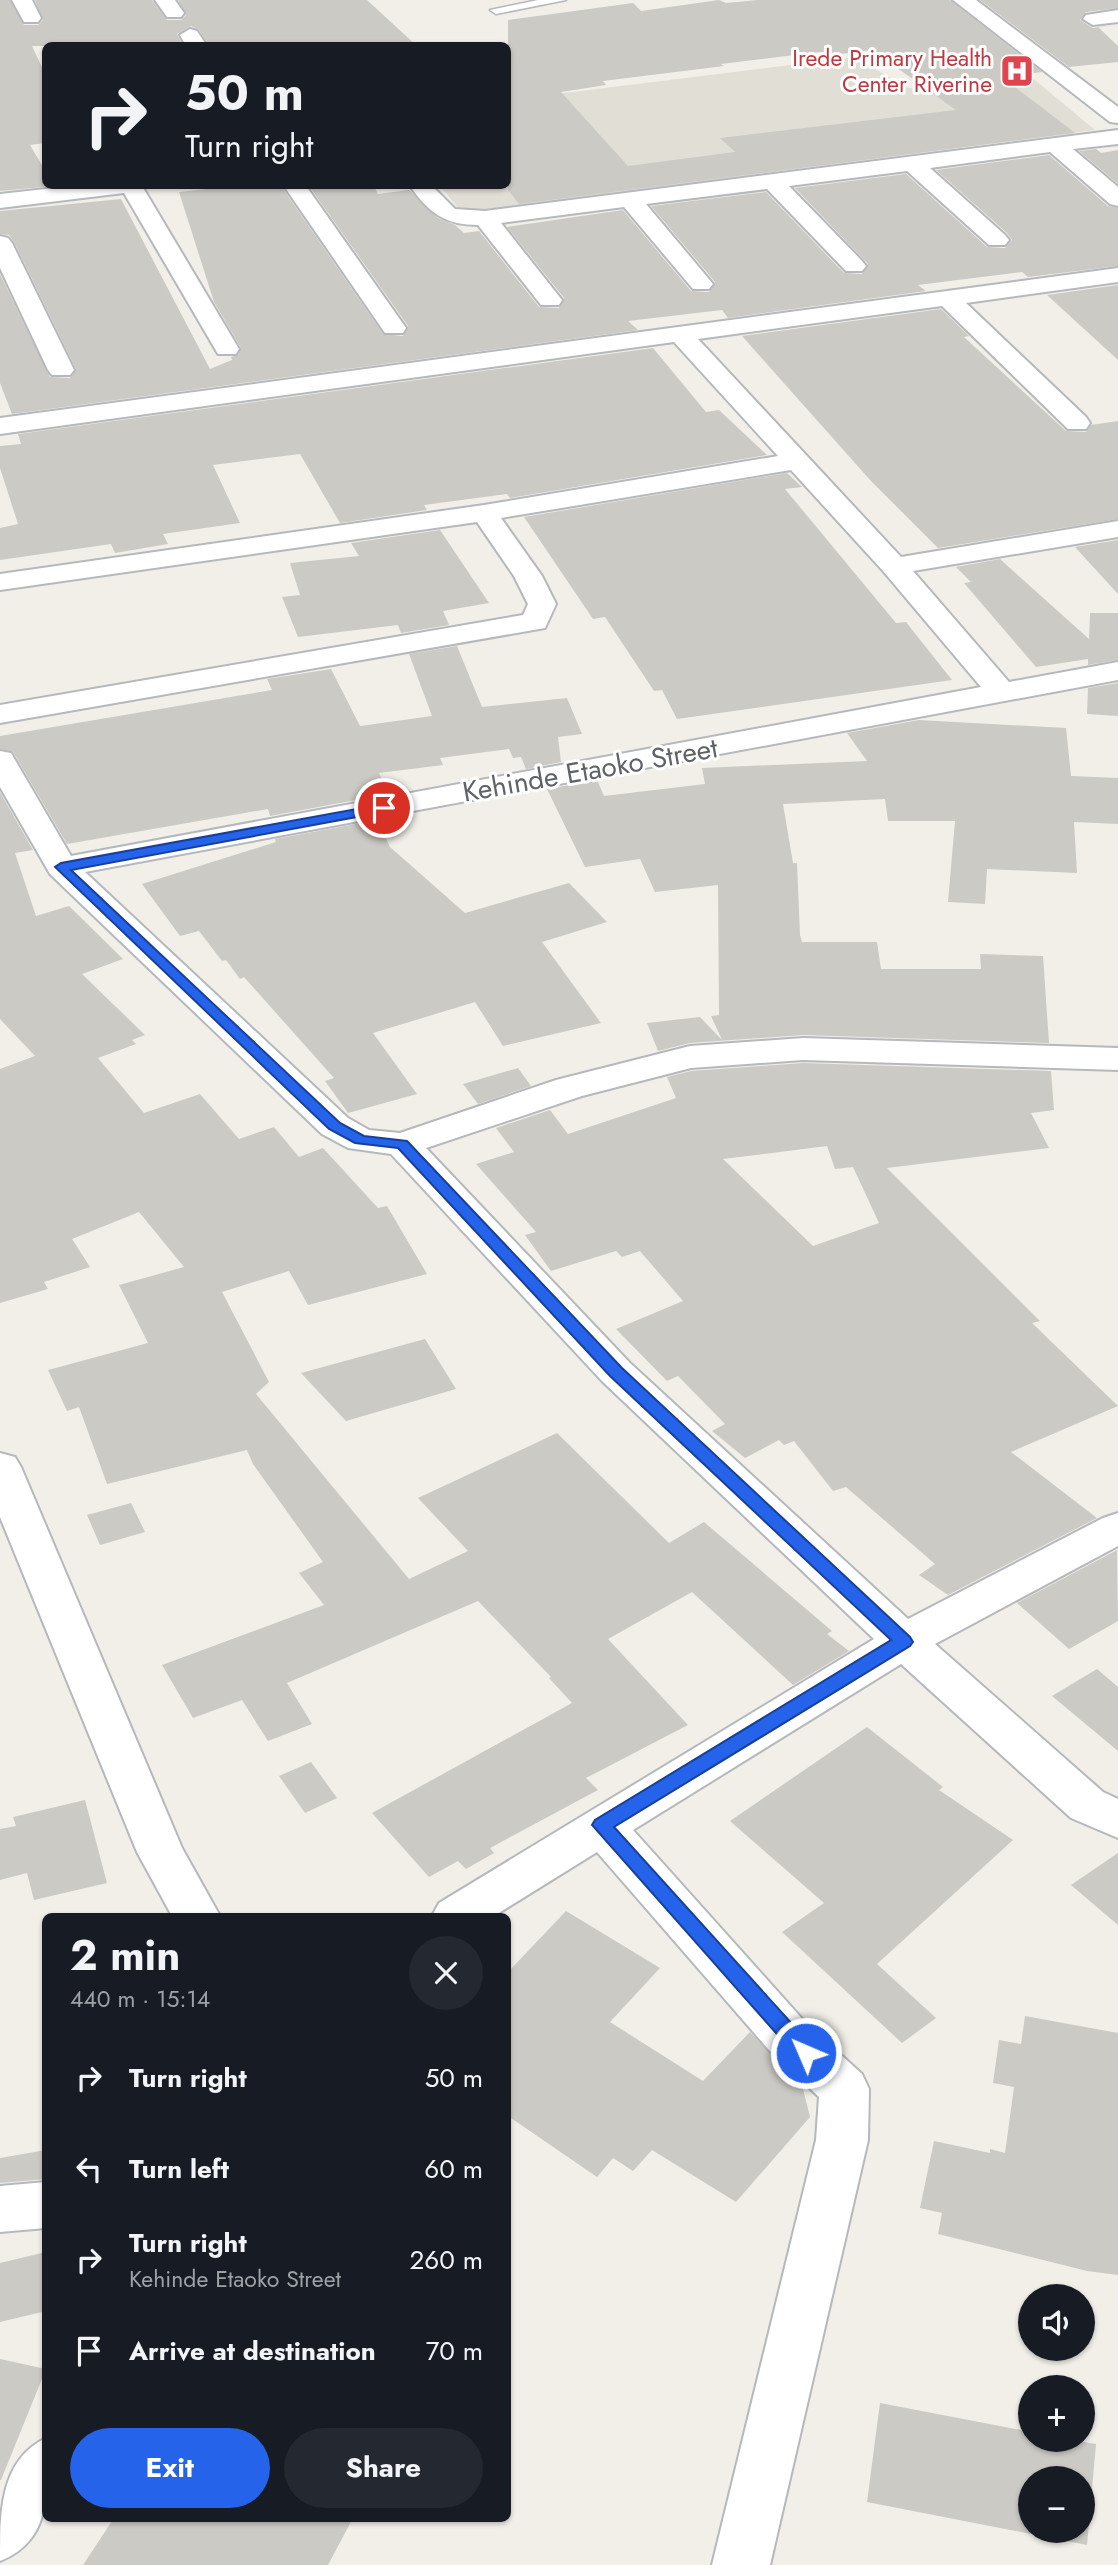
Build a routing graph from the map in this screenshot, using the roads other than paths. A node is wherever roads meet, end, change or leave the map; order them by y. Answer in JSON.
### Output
{"nodes":[{"id":1,"x":559,"y":0,"type":"edge"},
{"id":2,"x":962,"y":0,"type":"edge"},
{"id":3,"x":988,"y":0,"type":"edge"},
{"id":4,"x":496,"y":9,"type":"dead end"},
{"id":5,"x":1118,"y":16,"type":"edge"},
{"id":6,"x":1093,"y":19,"type":"dead end"},
{"id":7,"x":1118,"y":98,"type":"edge"},
{"id":8,"x":1118,"y":117,"type":"edge"},
{"id":9,"x":1118,"y":137,"type":"edge"},
{"id":10,"x":1054,"y":144,"type":"junction"},
{"id":11,"x":911,"y":162,"type":"junction"},
{"id":12,"x":772,"y":181,"type":"junction"},
{"id":13,"x":102,"y":189,"type":"edge"},
{"id":14,"x":130,"y":189,"type":"edge"},
{"id":15,"x":297,"y":189,"type":"edge"},
{"id":16,"x":423,"y":189,"type":"edge"},
{"id":17,"x":629,"y":199,"type":"junction"},
{"id":18,"x":1118,"y":199,"type":"edge"},
{"id":19,"x":0,"y":201,"type":"edge"},
{"id":20,"x":485,"y":218,"type":"junction"},
{"id":21,"x":997,"y":240,"type":"dead end"},
{"id":22,"x":0,"y":243,"type":"edge"},
{"id":23,"x":855,"y":266,"type":"dead end"},
{"id":24,"x":1118,"y":275,"type":"edge"},
{"id":25,"x":701,"y":284,"type":"dead end"},
{"id":26,"x":550,"y":299,"type":"dead end"},
{"id":27,"x":947,"y":299,"type":"junction"},
{"id":28,"x":394,"y":328,"type":"dead end"},
{"id":29,"x":682,"y":336,"type":"junction"},
{"id":30,"x":227,"y":349,"type":"dead end"},
{"id":31,"x":61,"y":370,"type":"dead end"},
{"id":32,"x":1077,"y":423,"type":"dead end"},
{"id":33,"x":0,"y":426,"type":"edge"},
{"id":34,"x":796,"y":461,"type":"junction"},
{"id":35,"x":484,"y":513,"type":"junction"},
{"id":36,"x":1118,"y":529,"type":"edge"},
{"id":37,"x":894,"y":566,"type":"junction"},
{"id":38,"x":0,"y":582,"type":"edge"},
{"id":39,"x":1118,"y":671,"type":"edge"},
{"id":40,"x":1003,"y":694,"type":"junction"},
{"id":41,"x":0,"y":714,"type":"edge"},
{"id":42,"x":0,"y":760,"type":"edge"},
{"id":43,"x":61,"y":867,"type":"junction"},
{"id":44,"x":1118,"y":1059,"type":"edge"},
{"id":45,"x":402,"y":1144,"type":"junction"},
{"id":46,"x":0,"y":1467,"type":"edge"},
{"id":47,"x":1118,"y":1528,"type":"edge"},
{"id":48,"x":904,"y":1642,"type":"junction"},
{"id":49,"x":1118,"y":1820,"type":"edge"},
{"id":50,"x":601,"y":1825,"type":"junction"},
{"id":51,"x":194,"y":1913,"type":"edge"},
{"id":52,"x":461,"y":1913,"type":"edge"},
{"id":53,"x":42,"y":2205,"type":"edge"},
{"id":54,"x":0,"y":2209,"type":"edge"},
{"id":55,"x":42,"y":2470,"type":"edge"},
{"id":56,"x":0,"y":2534,"type":"edge"},
{"id":57,"x":741,"y":2565,"type":"edge"}],
"edges":[{"from":1,"to":4,"type":"lane"},
{"from":2,"to":8,"type":"street"},
{"from":3,"to":7,"type":"street"},
{"from":5,"to":6,"type":"street"},
{"from":9,"to":10,"type":"street"},
{"from":10,"to":11,"type":"street"},
{"from":10,"to":18,"type":"street"},
{"from":11,"to":12,"type":"street"},
{"from":11,"to":21,"type":"street"},
{"from":12,"to":17,"type":"street"},
{"from":12,"to":23,"type":"street"},
{"from":13,"to":19,"type":"street"},
{"from":14,"to":30,"type":"street"},
{"from":15,"to":28,"type":"street"},
{"from":16,"to":20,"type":"street"},
{"from":17,"to":20,"type":"street"},
{"from":17,"to":25,"type":"street"},
{"from":20,"to":26,"type":"street"},
{"from":22,"to":31,"type":"street"},
{"from":24,"to":27,"type":"street"},
{"from":27,"to":29,"type":"street"},
{"from":27,"to":32,"type":"street"},
{"from":29,"to":33,"type":"street"},
{"from":29,"to":34,"type":"street"},
{"from":34,"to":35,"type":"street"},
{"from":34,"to":37,"type":"street"},
{"from":35,"to":38,"type":"street"},
{"from":35,"to":41,"type":"street"},
{"from":36,"to":37,"type":"street"},
{"from":37,"to":40,"type":"street"},
{"from":39,"to":40,"type":"street","name":"Kehinde Etaoko Street"},
{"from":40,"to":43,"type":"street","name":"Kehinde Etaoko Street"},
{"from":42,"to":43,"type":"street"},
{"from":43,"to":45,"type":"street"},
{"from":44,"to":45,"type":"street"},
{"from":45,"to":48,"type":"street"},
{"from":46,"to":51,"type":"street"},
{"from":47,"to":48,"type":"street"},
{"from":48,"to":49,"type":"street"},
{"from":48,"to":50,"type":"street"},
{"from":50,"to":52,"type":"street"},
{"from":50,"to":57,"type":"street"},
{"from":53,"to":54,"type":"street"},
{"from":55,"to":56,"type":"street"}]}
